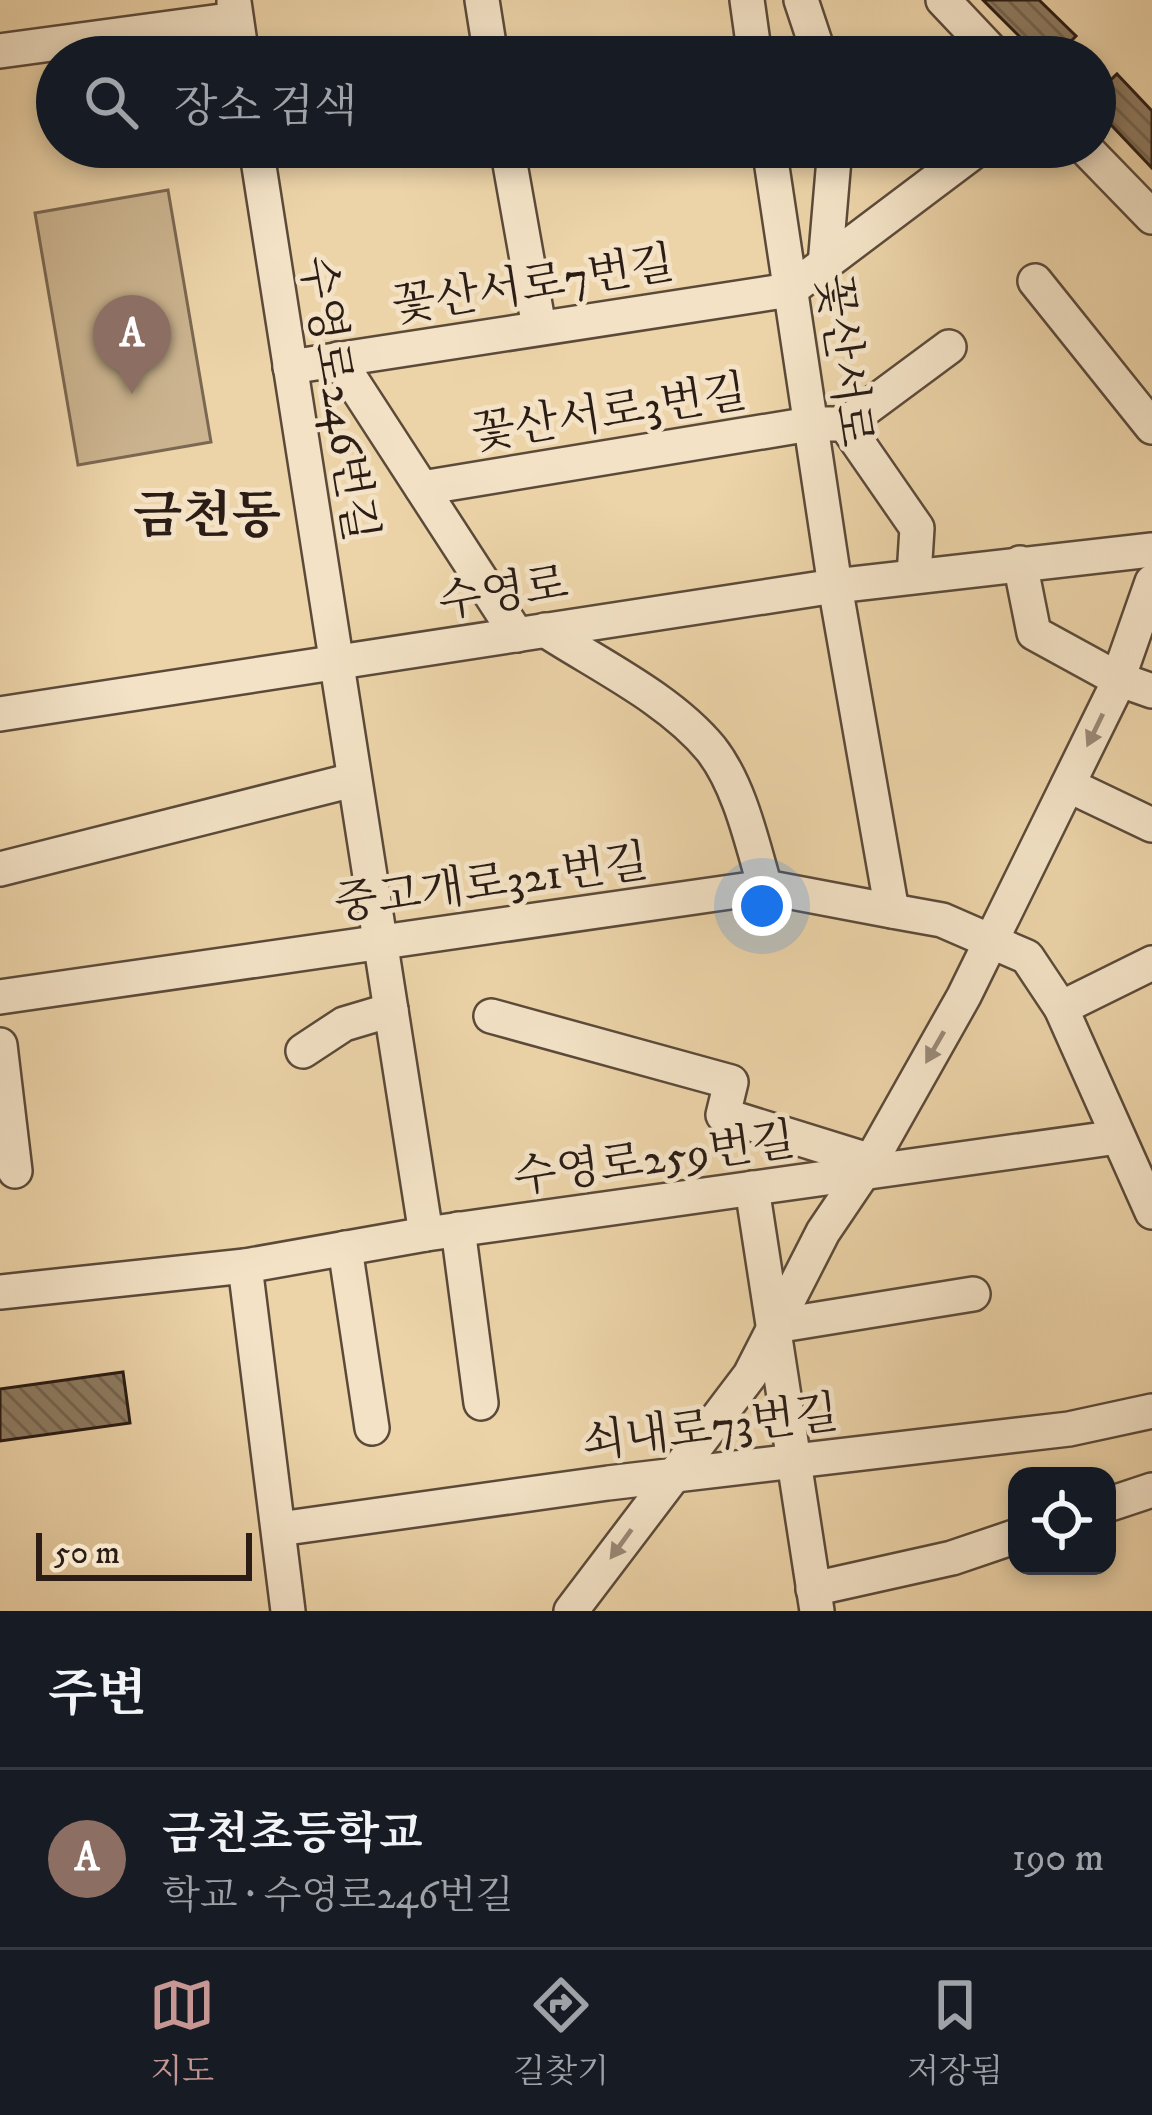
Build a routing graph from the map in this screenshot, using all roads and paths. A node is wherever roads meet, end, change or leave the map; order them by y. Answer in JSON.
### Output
{"nodes":[{"id":1,"x":482,"y":0,"type":"edge"},
{"id":2,"x":747,"y":0,"type":"edge"},
{"id":3,"x":943,"y":0,"type":"edge"},
{"id":4,"x":235,"y":9,"type":"edge"},
{"id":5,"x":84,"y":36,"type":"edge"},
{"id":6,"x":488,"y":36,"type":"edge"},
{"id":7,"x":752,"y":36,"type":"edge"},
{"id":8,"x":978,"y":36,"type":"edge"},
{"id":9,"x":36,"y":45,"type":"edge"},
{"id":10,"x":0,"y":51,"type":"edge"},
{"id":11,"x":259,"y":168,"type":"edge"},
{"id":12,"x":511,"y":168,"type":"edge"},
{"id":13,"x":772,"y":168,"type":"edge"},
{"id":14,"x":833,"y":168,"type":"edge"},
{"id":15,"x":952,"y":168,"type":"edge"},
{"id":16,"x":1104,"y":168,"type":"edge"},
{"id":17,"x":1152,"y":217,"type":"edge"},
{"id":18,"x":825,"y":265,"type":"junction"},
{"id":19,"x":1035,"y":280,"type":"dead end"},
{"id":20,"x":790,"y":290,"type":"junction"},
{"id":21,"x":539,"y":327,"type":"junction"},
{"id":22,"x":950,"y":347,"type":"dead end"},
{"id":23,"x":338,"y":359,"type":"junction"},
{"id":24,"x":290,"y":367,"type":"junction"},
{"id":25,"x":810,"y":424,"type":"junction"},
{"id":26,"x":845,"y":424,"type":"junction"},
{"id":27,"x":1152,"y":427,"type":"edge"},
{"id":28,"x":422,"y":488,"type":"junction"},
{"id":29,"x":1152,"y":550,"type":"edge"},
{"id":30,"x":1020,"y":563,"type":"junction"},
{"id":31,"x":914,"y":576,"type":"junction"},
{"id":32,"x":1152,"y":582,"type":"edge"},
{"id":33,"x":835,"y":586,"type":"junction"},
{"id":34,"x":531,"y":632,"type":"junction"},
{"id":35,"x":334,"y":662,"type":"junction"},
{"id":36,"x":1118,"y":679,"type":"junction"},
{"id":37,"x":1152,"y":691,"type":"edge"},
{"id":38,"x":0,"y":715,"type":"edge"},
{"id":39,"x":353,"y":780,"type":"junction"},
{"id":40,"x":1067,"y":785,"type":"junction"},
{"id":41,"x":1152,"y":825,"type":"edge"},
{"id":42,"x":0,"y":869,"type":"edge"},
{"id":43,"x":765,"y":887,"type":"junction"},
{"id":44,"x":892,"y":911,"type":"junction"},
{"id":45,"x":381,"y":942,"type":"junction"},
{"id":46,"x":989,"y":943,"type":"junction"},
{"id":47,"x":1152,"y":963,"type":"edge"},
{"id":48,"x":0,"y":997,"type":"edge"},
{"id":49,"x":1061,"y":1008,"type":"junction"},
{"id":50,"x":391,"y":1010,"type":"junction"},
{"id":51,"x":491,"y":1016,"type":"dead end"},
{"id":52,"x":0,"y":1045,"type":"edge"},
{"id":53,"x":303,"y":1052,"type":"dead end"},
{"id":54,"x":1118,"y":1137,"type":"junction"},
{"id":55,"x":867,"y":1167,"type":"junction"},
{"id":56,"x":15,"y":1171,"type":"dead end"},
{"id":57,"x":752,"y":1188,"type":"junction"},
{"id":58,"x":1152,"y":1212,"type":"edge"},
{"id":59,"x":441,"y":1232,"type":"junction"},
{"id":60,"x":345,"y":1248,"type":"junction"},
{"id":61,"x":245,"y":1266,"type":"junction"},
{"id":62,"x":0,"y":1292,"type":"edge"},
{"id":63,"x":973,"y":1294,"type":"dead end"},
{"id":64,"x":775,"y":1326,"type":"junction"},
{"id":65,"x":482,"y":1403,"type":"dead end"},
{"id":66,"x":1152,"y":1411,"type":"edge"},
{"id":67,"x":372,"y":1428,"type":"dead end"},
{"id":68,"x":796,"y":1461,"type":"junction"},
{"id":69,"x":670,"y":1476,"type":"junction"},
{"id":70,"x":1152,"y":1490,"type":"edge"},
{"id":71,"x":1116,"y":1502,"type":"edge"},
{"id":72,"x":279,"y":1529,"type":"junction"},
{"id":73,"x":1008,"y":1539,"type":"edge"},
{"id":74,"x":815,"y":1600,"type":"edge"},
{"id":75,"x":288,"y":1611,"type":"edge"},
{"id":76,"x":571,"y":1611,"type":"edge"}],
"edges":[{"from":1,"to":6,"type":"street"},
{"from":2,"to":7,"type":"street"},
{"from":3,"to":8,"type":"street"},
{"from":4,"to":5,"type":"street"},
{"from":9,"to":10,"type":"street"},
{"from":11,"to":24,"type":"street","name":"수영로246번길"},
{"from":12,"to":21,"type":"street"},
{"from":13,"to":20,"type":"street","name":"꽃산서로"},
{"from":14,"to":18,"type":"street"},
{"from":15,"to":18,"type":"street"},
{"from":16,"to":17,"type":"street"},
{"from":18,"to":20,"type":"street"},
{"from":19,"to":27,"type":"street"},
{"from":20,"to":21,"type":"street","name":"꽃산서로7번길"},
{"from":20,"to":25,"type":"street","name":"꽃산서로"},
{"from":21,"to":23,"type":"street","name":"꽃산서로7번길"},
{"from":22,"to":26,"type":"street","name":"꽃산서로"},
{"from":23,"to":24,"type":"street","name":"꽃산서로7번길"},
{"from":23,"to":28,"type":"street"},
{"from":24,"to":35,"type":"street","name":"수영로246번길"},
{"from":25,"to":26,"type":"street","name":"꽃산서로3번길"},
{"from":25,"to":28,"type":"street","name":"꽃산서로3번길"},
{"from":25,"to":33,"type":"street","name":"꽃산서로"},
{"from":26,"to":31,"type":"street"},
{"from":28,"to":34,"type":"street"},
{"from":29,"to":30,"type":"street","name":"수영로"},
{"from":30,"to":31,"type":"street","name":"수영로"},
{"from":30,"to":36,"type":"street"},
{"from":31,"to":33,"type":"street","name":"수영로"},
{"from":32,"to":36,"type":"street"},
{"from":33,"to":34,"type":"street","name":"수영로"},
{"from":33,"to":44,"type":"street","name":"꽃산서로"},
{"from":34,"to":35,"type":"street","name":"수영로"},
{"from":34,"to":43,"type":"street"},
{"from":35,"to":38,"type":"street","name":"수영로"},
{"from":35,"to":39,"type":"street","name":"수영로246번길"},
{"from":36,"to":37,"type":"street"},
{"from":36,"to":40,"type":"street","one_way":true},
{"from":39,"to":42,"type":"street"},
{"from":39,"to":45,"type":"street","name":"수영로246번길"},
{"from":40,"to":41,"type":"street"},
{"from":40,"to":46,"type":"street"},
{"from":43,"to":44,"type":"street","name":"중고개로321번길"},
{"from":43,"to":45,"type":"street","name":"중고개로321번길"},
{"from":44,"to":46,"type":"street","name":"중고개로321번길"},
{"from":45,"to":48,"type":"street","name":"중고개로321번길"},
{"from":45,"to":50,"type":"street","name":"수영로246번길"},
{"from":46,"to":49,"type":"street","name":"중고개로321번길"},
{"from":46,"to":55,"type":"street","one_way":true},
{"from":47,"to":49,"type":"street"},
{"from":49,"to":54,"type":"street","name":"중고개로321번길"},
{"from":50,"to":53,"type":"street"},
{"from":50,"to":59,"type":"street","name":"수영로246번길"},
{"from":51,"to":55,"type":"street","name":"수영로259번길"},
{"from":52,"to":56,"type":"street"},
{"from":54,"to":55,"type":"street","name":"수영로259번길"},
{"from":54,"to":58,"type":"street","name":"중고개로321번길"},
{"from":55,"to":57,"type":"street","name":"수영로259번길"},
{"from":55,"to":64,"type":"street"},
{"from":57,"to":59,"type":"street","name":"수영로259번길"},
{"from":57,"to":64,"type":"street"},
{"from":59,"to":60,"type":"street","name":"수영로259번길"},
{"from":59,"to":65,"type":"street","name":"수영로259번길"},
{"from":60,"to":61,"type":"street","name":"수영로259번길"},
{"from":60,"to":67,"type":"street"},
{"from":61,"to":62,"type":"street","name":"수영로259번길"},
{"from":61,"to":72,"type":"street"},
{"from":63,"to":64,"type":"street"},
{"from":64,"to":68,"type":"street"},
{"from":64,"to":69,"type":"street"},
{"from":66,"to":68,"type":"street","name":"쇠내로73번길"},
{"from":68,"to":69,"type":"street","name":"쇠내로73번길"},
{"from":68,"to":74,"type":"street"},
{"from":69,"to":72,"type":"street","name":"쇠내로73번길"},
{"from":69,"to":76,"type":"street","one_way":true},
{"from":70,"to":71,"type":"street"},
{"from":72,"to":75,"type":"street"},
{"from":73,"to":74,"type":"street"}]}
